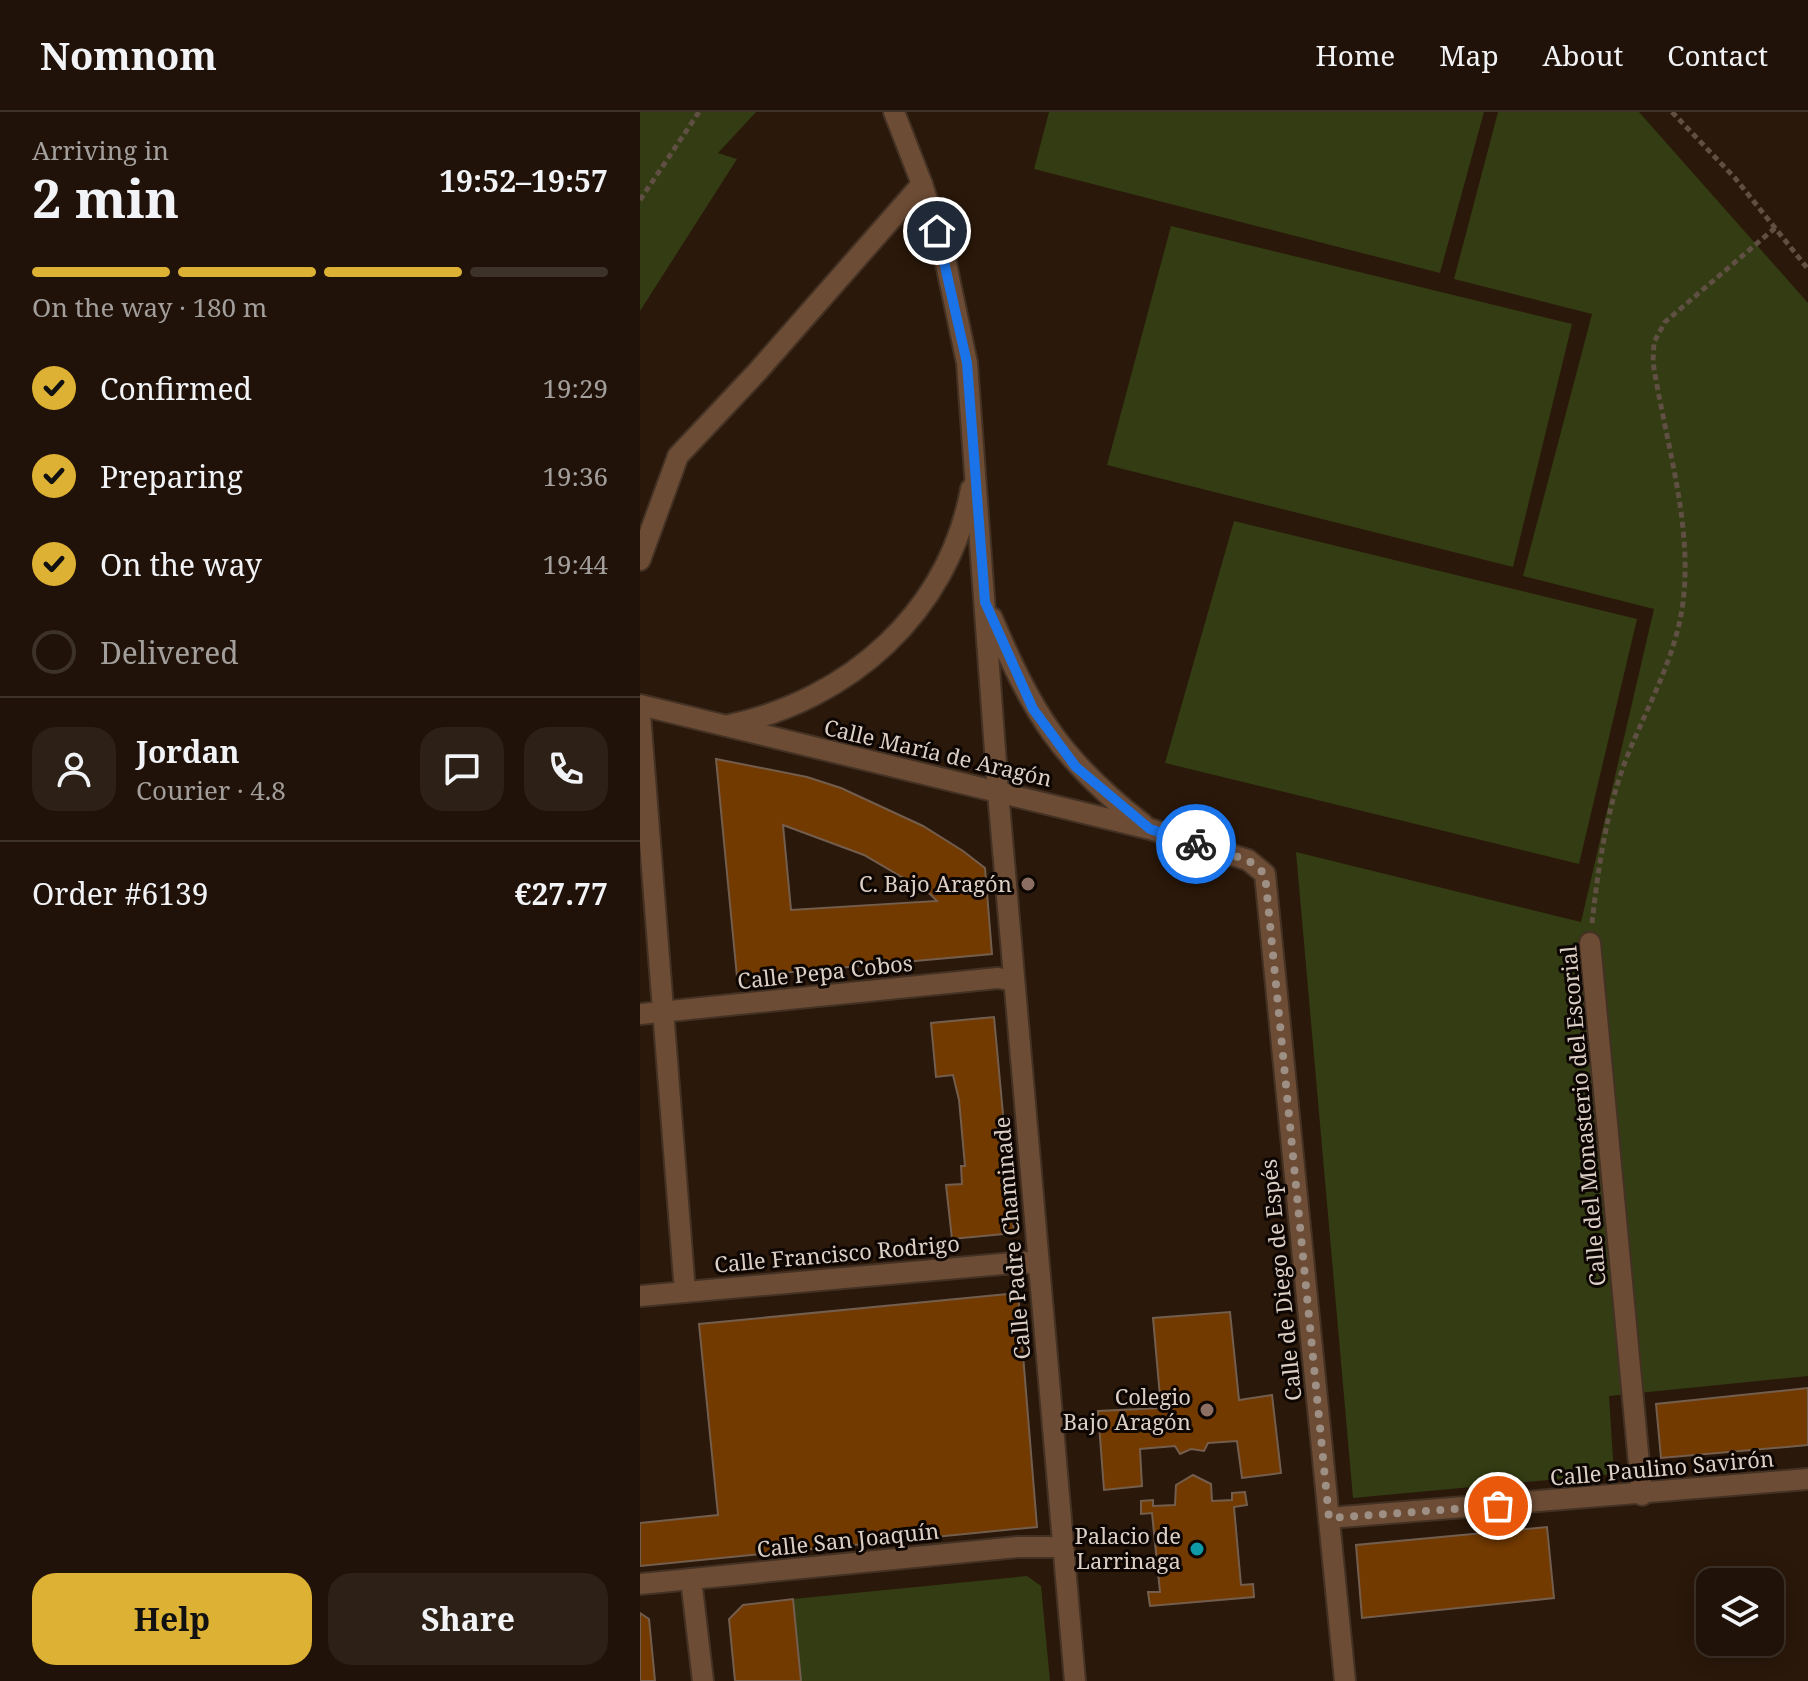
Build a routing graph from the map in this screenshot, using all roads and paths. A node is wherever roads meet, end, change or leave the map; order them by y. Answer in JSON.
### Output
{"nodes":[{"id":1,"x":699,"y":112,"type":"edge"},
{"id":2,"x":894,"y":112,"type":"edge"},
{"id":3,"x":1672,"y":112,"type":"edge"},
{"id":4,"x":922,"y":184,"type":"junction"},
{"id":5,"x":640,"y":200,"type":"edge"},
{"id":6,"x":1775,"y":228,"type":"junction"},
{"id":7,"x":1808,"y":269,"type":"edge"},
{"id":8,"x":975,"y":453,"type":"junction"},
{"id":9,"x":640,"y":560,"type":"edge"},
{"id":10,"x":985,"y":602,"type":"junction"},
{"id":11,"x":640,"y":705,"type":"edge"},
{"id":12,"x":640,"y":714,"type":"edge"},
{"id":13,"x":724,"y":726,"type":"junction"},
{"id":14,"x":998,"y":792,"type":"junction"},
{"id":15,"x":1150,"y":829,"type":"junction"},
{"id":16,"x":1265,"y":874,"type":"joint"},
{"id":17,"x":1590,"y":943,"type":"joint"},
{"id":18,"x":1014,"y":981,"type":"junction"},
{"id":19,"x":663,"y":1012,"type":"junction"},
{"id":20,"x":640,"y":1014,"type":"edge"},
{"id":21,"x":1038,"y":1265,"type":"junction"},
{"id":22,"x":685,"y":1292,"type":"junction"},
{"id":23,"x":640,"y":1296,"type":"edge"},
{"id":24,"x":1808,"y":1479,"type":"edge"},
{"id":25,"x":1642,"y":1495,"type":"junction"},
{"id":26,"x":1329,"y":1518,"type":"junction"},
{"id":27,"x":1062,"y":1547,"type":"junction"},
{"id":28,"x":691,"y":1579,"type":"junction"},
{"id":29,"x":640,"y":1584,"type":"edge"},
{"id":30,"x":703,"y":1681,"type":"edge"},
{"id":31,"x":1075,"y":1681,"type":"edge"},
{"id":32,"x":1345,"y":1681,"type":"edge"}],
"edges":[{"from":1,"to":5,"type":"path"},
{"from":2,"to":4,"type":"street"},
{"from":3,"to":6,"type":"path"},
{"from":4,"to":8,"type":"street"},
{"from":4,"to":9,"type":"street"},
{"from":6,"to":7,"type":"path"},
{"from":6,"to":17,"type":"path","name":"Calle del Monasterio del Escorial"},
{"from":8,"to":10,"type":"street","name":"Calle Padre Chaminade"},
{"from":8,"to":13,"type":"street"},
{"from":10,"to":14,"type":"street","name":"Calle Padre Chaminade"},
{"from":10,"to":15,"type":"street"},
{"from":11,"to":13,"type":"street","name":"Calle María de Aragón"},
{"from":12,"to":19,"type":"street"},
{"from":13,"to":14,"type":"street","name":"Calle María de Aragón"},
{"from":14,"to":15,"type":"street","name":"Calle María de Aragón"},
{"from":14,"to":18,"type":"street","name":"Calle Padre Chaminade"},
{"from":15,"to":16,"type":"street","name":"Calle María de Aragón"},
{"from":16,"to":26,"type":"street","name":"Calle de Diego de Espés"},
{"from":17,"to":25,"type":"street","name":"Calle del Monasterio del Escorial"},
{"from":18,"to":19,"type":"street","name":"Calle Pepa Cobos"},
{"from":18,"to":21,"type":"street","name":"Calle Padre Chaminade"},
{"from":19,"to":20,"type":"street","name":"Calle Pepa Cobos"},
{"from":19,"to":22,"type":"street"},
{"from":21,"to":22,"type":"street","name":"Calle Francisco Rodrigo"},
{"from":21,"to":27,"type":"street","name":"Calle Padre Chaminade"},
{"from":22,"to":23,"type":"street","name":"Calle Francisco Rodrigo"},
{"from":24,"to":25,"type":"street","name":"Calle Paulino Savirón"},
{"from":25,"to":26,"type":"street","name":"Calle Paulino Savirón"},
{"from":26,"to":32,"type":"street","name":"Calle de Diego de Espés"},
{"from":27,"to":28,"type":"street","name":"Calle San Joaquín"},
{"from":27,"to":31,"type":"street","name":"Calle Padre Chaminade"},
{"from":28,"to":29,"type":"street","name":"Calle San Joaquín"},
{"from":28,"to":30,"type":"street"}]}
